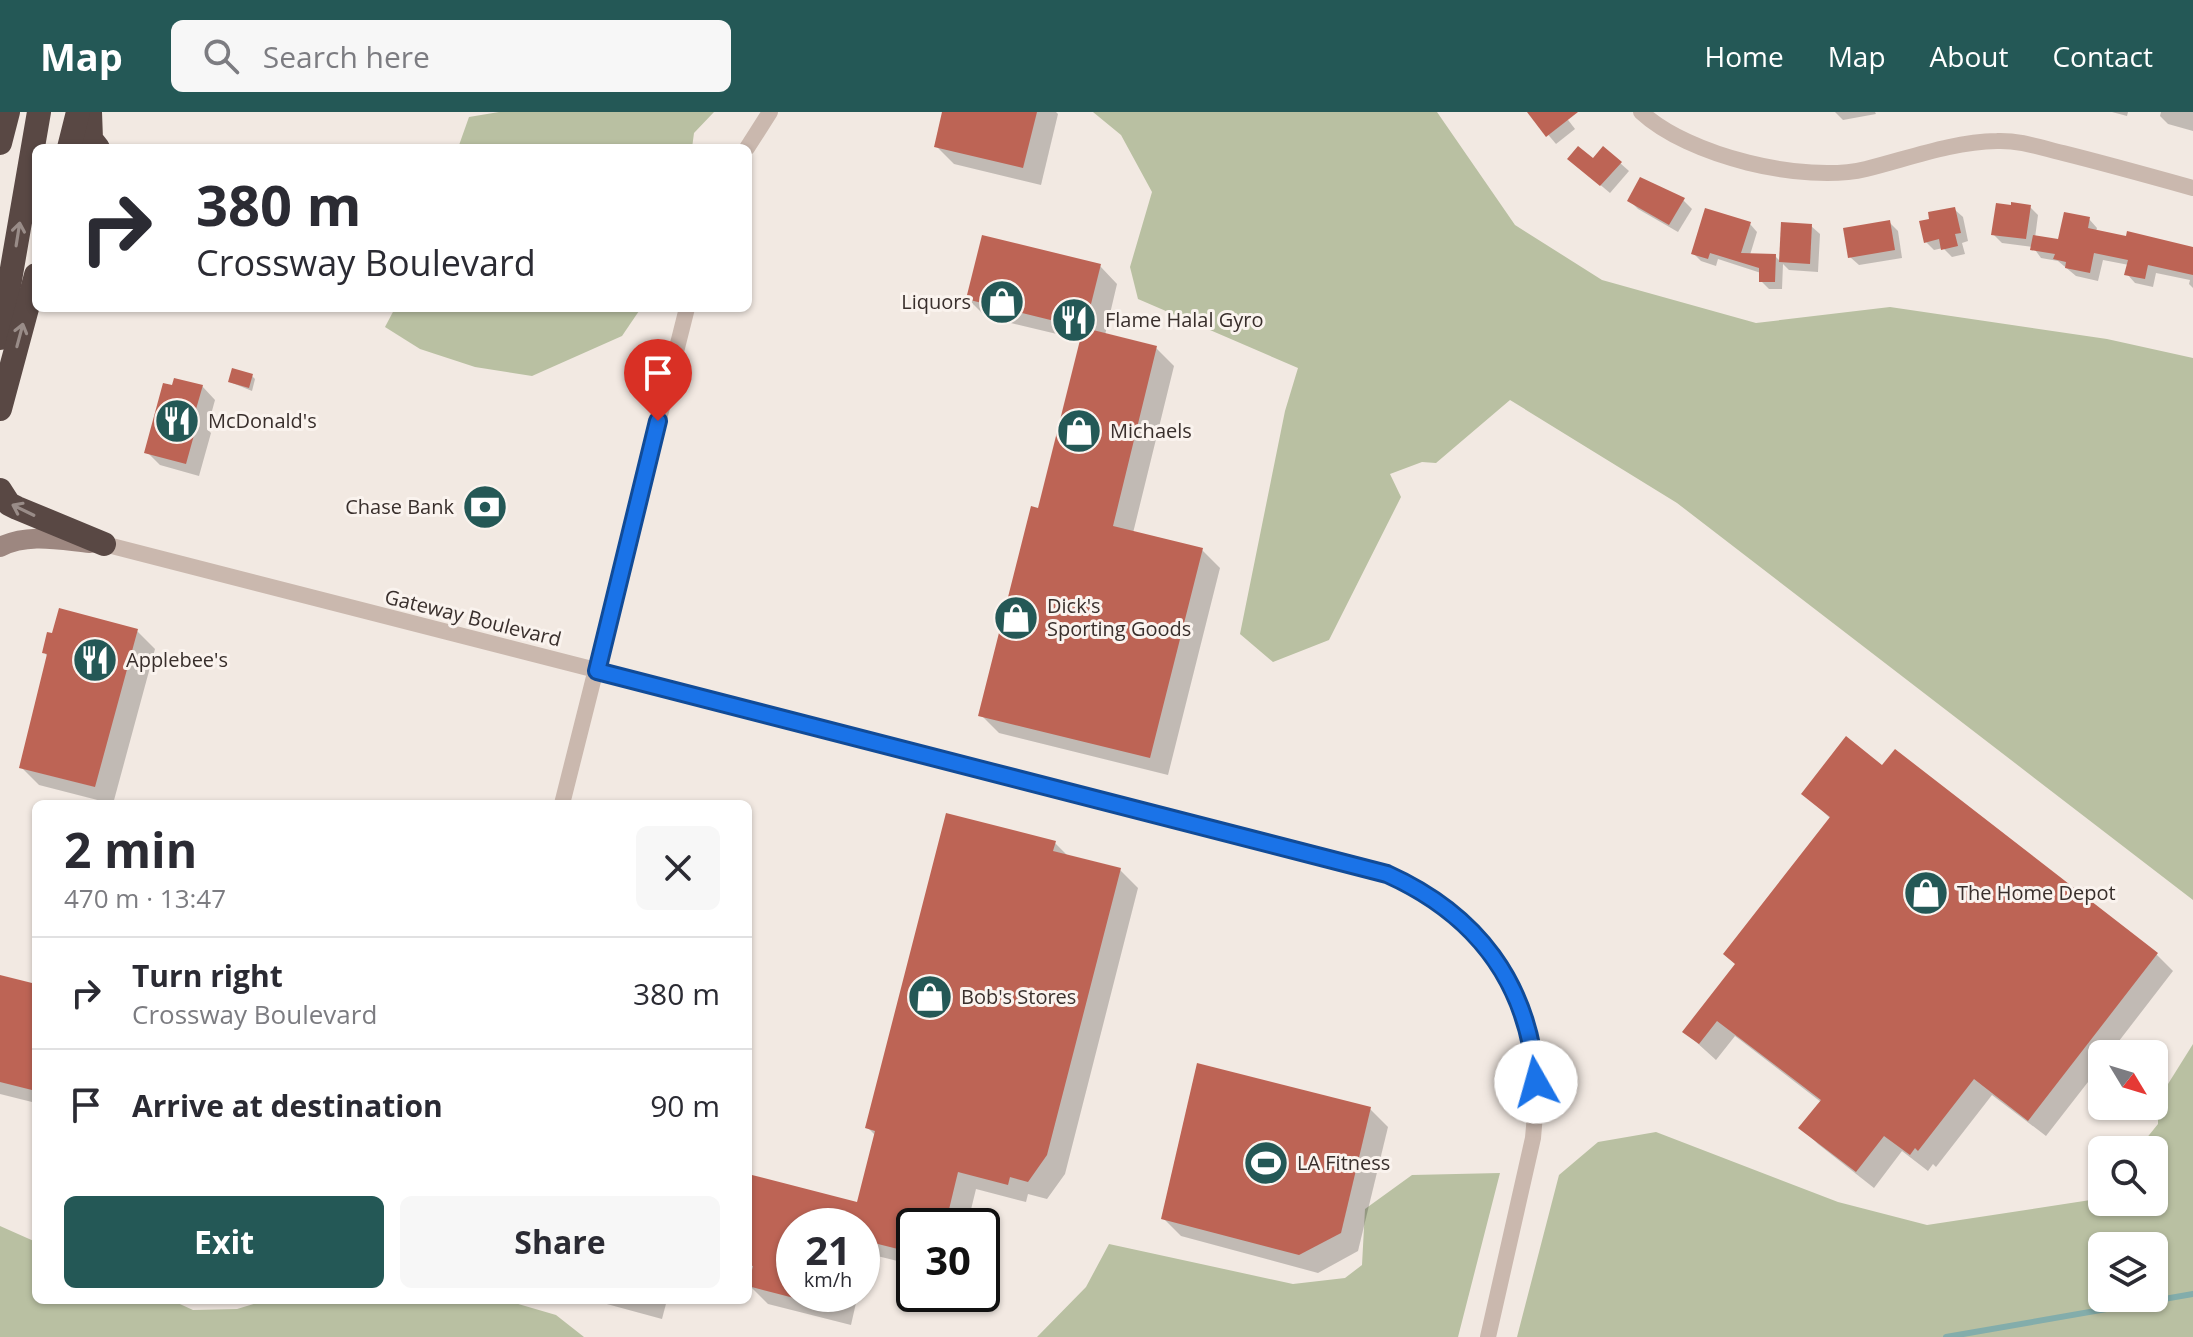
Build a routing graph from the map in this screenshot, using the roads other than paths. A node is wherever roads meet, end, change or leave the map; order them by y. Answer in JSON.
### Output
{"nodes":[{"id":1,"x":8,"y":112,"type":"edge"},
{"id":2,"x":39,"y":112,"type":"edge"},
{"id":3,"x":78,"y":112,"type":"edge"},
{"id":4,"x":90,"y":112,"type":"edge"},
{"id":5,"x":770,"y":112,"type":"edge"},
{"id":6,"x":1641,"y":112,"type":"edge"},
{"id":7,"x":0,"y":143,"type":"edge"},
{"id":8,"x":33,"y":144,"type":"edge"},
{"id":9,"x":70,"y":144,"type":"edge"},
{"id":10,"x":95,"y":144,"type":"edge"},
{"id":11,"x":750,"y":144,"type":"edge"},
{"id":12,"x":32,"y":153,"type":"edge"},
{"id":13,"x":2193,"y":188,"type":"edge"},
{"id":14,"x":32,"y":290,"type":"edge"},
{"id":15,"x":686,"y":312,"type":"edge"},
{"id":16,"x":0,"y":338,"type":"edge"},
{"id":17,"x":2,"y":402,"type":"edge"},
{"id":18,"x":0,"y":434,"type":"edge"},
{"id":19,"x":0,"y":490,"type":"edge"},
{"id":20,"x":104,"y":544,"type":"junction"},
{"id":21,"x":0,"y":547,"type":"edge"},
{"id":22,"x":597,"y":671,"type":"junction"},
{"id":23,"x":563,"y":800,"type":"edge"},
{"id":24,"x":1488,"y":1337,"type":"edge"}],
"edges":[{"from":1,"to":7,"type":"highway"},
{"from":8,"to":2,"type":"highway","one_way":true},
{"from":3,"to":9,"type":"highway"},
{"from":4,"to":10,"type":"highway"},
{"from":5,"to":11,"type":"street"},
{"from":6,"to":13,"type":"street"},
{"from":16,"to":12,"type":"highway","one_way":true},
{"from":17,"to":14,"type":"highway","one_way":true},
{"from":15,"to":22,"type":"street"},
{"from":17,"to":18,"type":"highway"},
{"from":20,"to":19,"type":"highway","one_way":true},
{"from":20,"to":21,"type":"main road"},
{"from":20,"to":22,"type":"street","name":"Gateway Boulevard"},
{"from":22,"to":23,"type":"street"},
{"from":22,"to":24,"type":"street","name":"Gateway Boulevard"}]}
